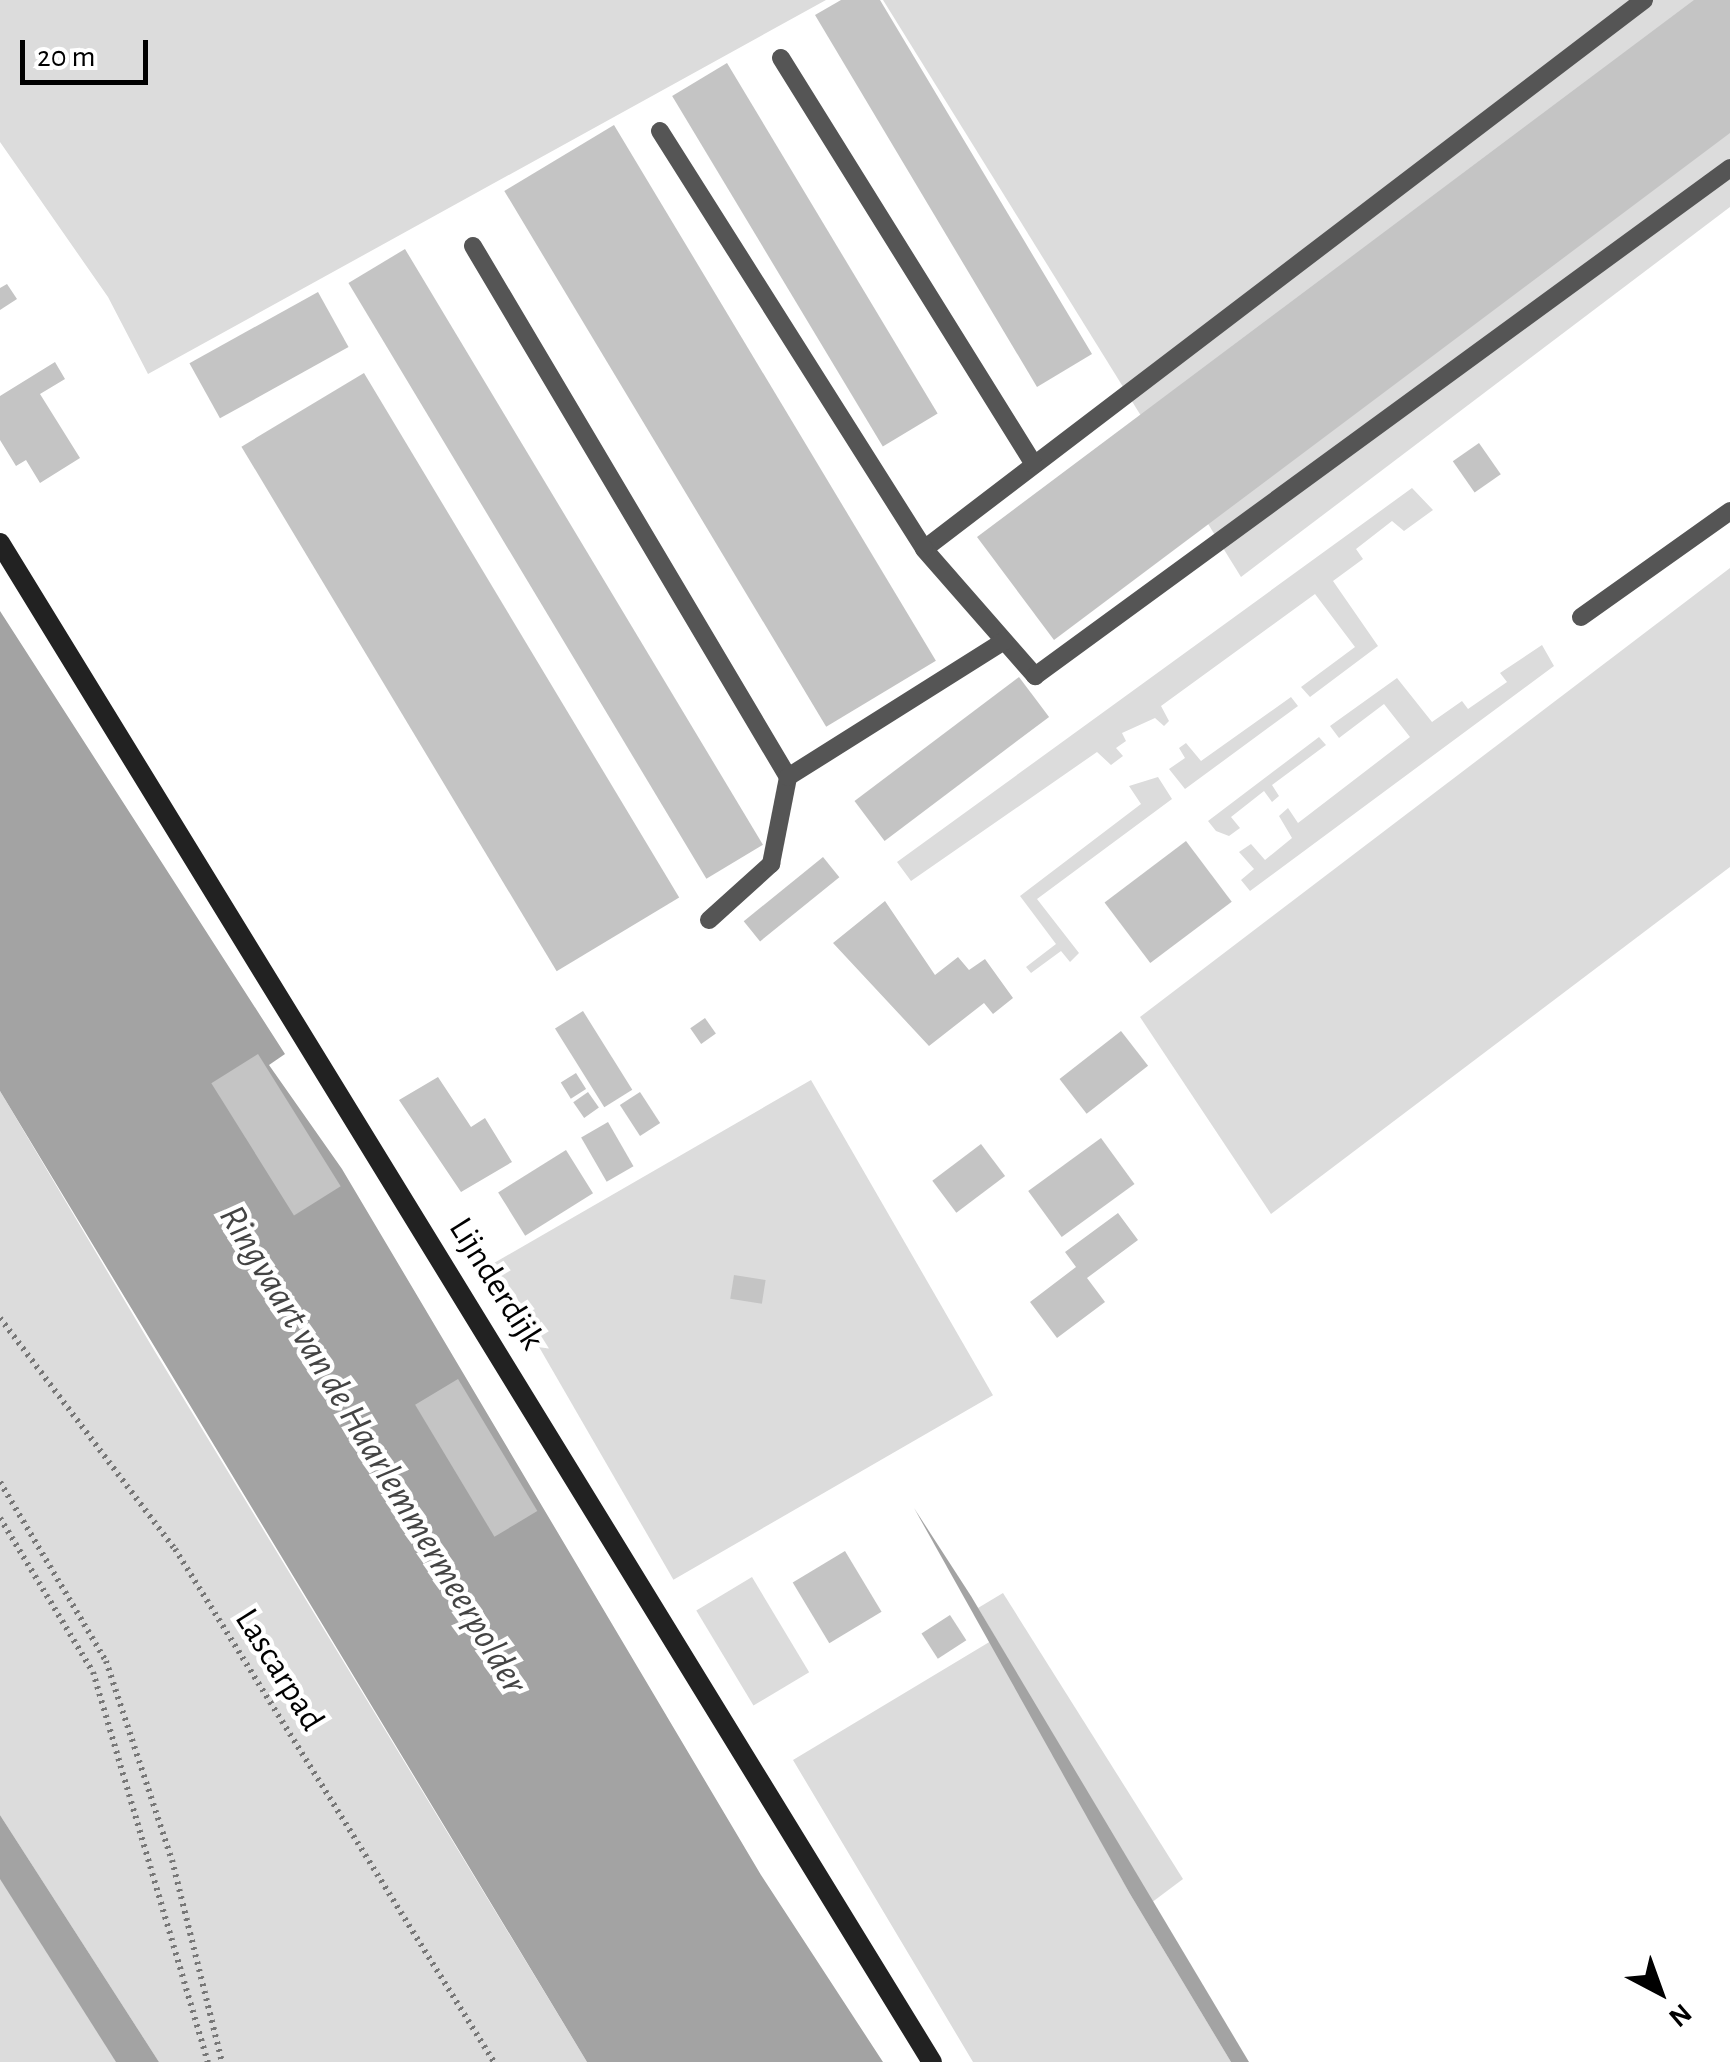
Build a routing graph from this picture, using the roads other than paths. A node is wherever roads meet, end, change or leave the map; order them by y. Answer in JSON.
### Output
{"nodes":[{"id":1,"x":1644,"y":0,"type":"edge"},
{"id":2,"x":780,"y":58,"type":"dead end"},
{"id":3,"x":660,"y":132,"type":"dead end"},
{"id":4,"x":1730,"y":168,"type":"edge"},
{"id":5,"x":474,"y":246,"type":"dead end"},
{"id":6,"x":1034,"y":465,"type":"junction"},
{"id":7,"x":1730,"y":510,"type":"edge"},
{"id":8,"x":0,"y":544,"type":"edge"},
{"id":9,"x":924,"y":548,"type":"junction"},
{"id":10,"x":1581,"y":618,"type":"dead end"},
{"id":11,"x":1004,"y":641,"type":"junction"},
{"id":12,"x":788,"y":777,"type":"junction"},
{"id":13,"x":709,"y":920,"type":"dead end"},
{"id":14,"x":932,"y":2062,"type":"edge"}],
"edges":[{"from":1,"to":6,"type":"lane"},
{"from":2,"to":6,"type":"lane"},
{"from":3,"to":9,"type":"lane"},
{"from":4,"to":11,"type":"lane"},
{"from":5,"to":12,"type":"lane"},
{"from":6,"to":9,"type":"lane"},
{"from":7,"to":10,"type":"lane"},
{"from":8,"to":14,"type":"street","name":"Lijnderdijk"},
{"from":9,"to":11,"type":"lane"},
{"from":11,"to":12,"type":"lane"},
{"from":12,"to":13,"type":"lane"}]}
